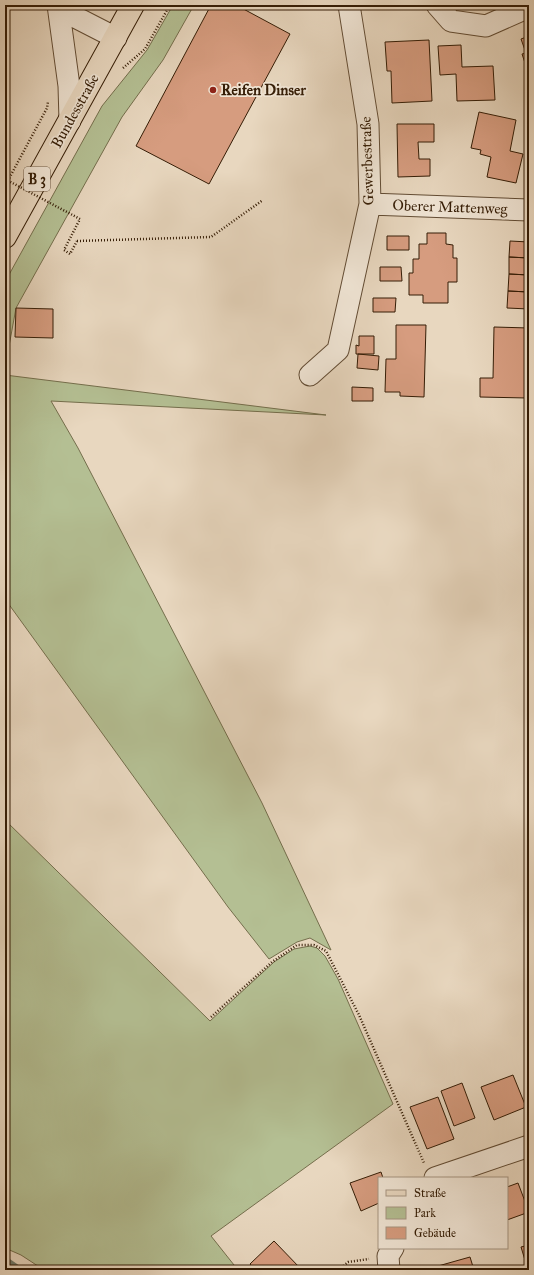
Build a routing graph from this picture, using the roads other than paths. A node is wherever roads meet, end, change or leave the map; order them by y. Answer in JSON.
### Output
{"nodes":[{"id":1,"x":58,"y":5,"type":"edge"},
{"id":2,"x":63,"y":5,"type":"edge"},
{"id":3,"x":133,"y":5,"type":"edge"},
{"id":4,"x":350,"y":5,"type":"edge"},
{"id":5,"x":437,"y":5,"type":"edge"},
{"id":6,"x":529,"y":7,"type":"edge"},
{"id":7,"x":116,"y":38,"type":"junction"},
{"id":8,"x":70,"y":120,"type":"junction"},
{"id":9,"x":370,"y":204,"type":"junction"},
{"id":10,"x":529,"y":210,"type":"edge"},
{"id":11,"x":5,"y":237,"type":"edge"},
{"id":12,"x":310,"y":375,"type":"dead end"},
{"id":13,"x":529,"y":1146,"type":"edge"},
{"id":14,"x":430,"y":1171,"type":"edge"}],
"edges":[{"from":1,"to":8,"type":"street"},
{"from":2,"to":7,"type":"street"},
{"from":3,"to":7,"type":"main road","name":"Bundesstraße","number":"B 3"},
{"from":4,"to":9,"type":"street","name":"Gewerbestraße"},
{"from":5,"to":6,"type":"street"},
{"from":7,"to":8,"type":"main road","name":"Bundesstraße","number":"B 3"},
{"from":8,"to":11,"type":"main road","name":"Bundesstraße","number":"B 3"},
{"from":9,"to":10,"type":"street","name":"Oberer Mattenweg"},
{"from":9,"to":12,"type":"street","name":"Gewerbestraße"},
{"from":13,"to":14,"type":"street"}]}
